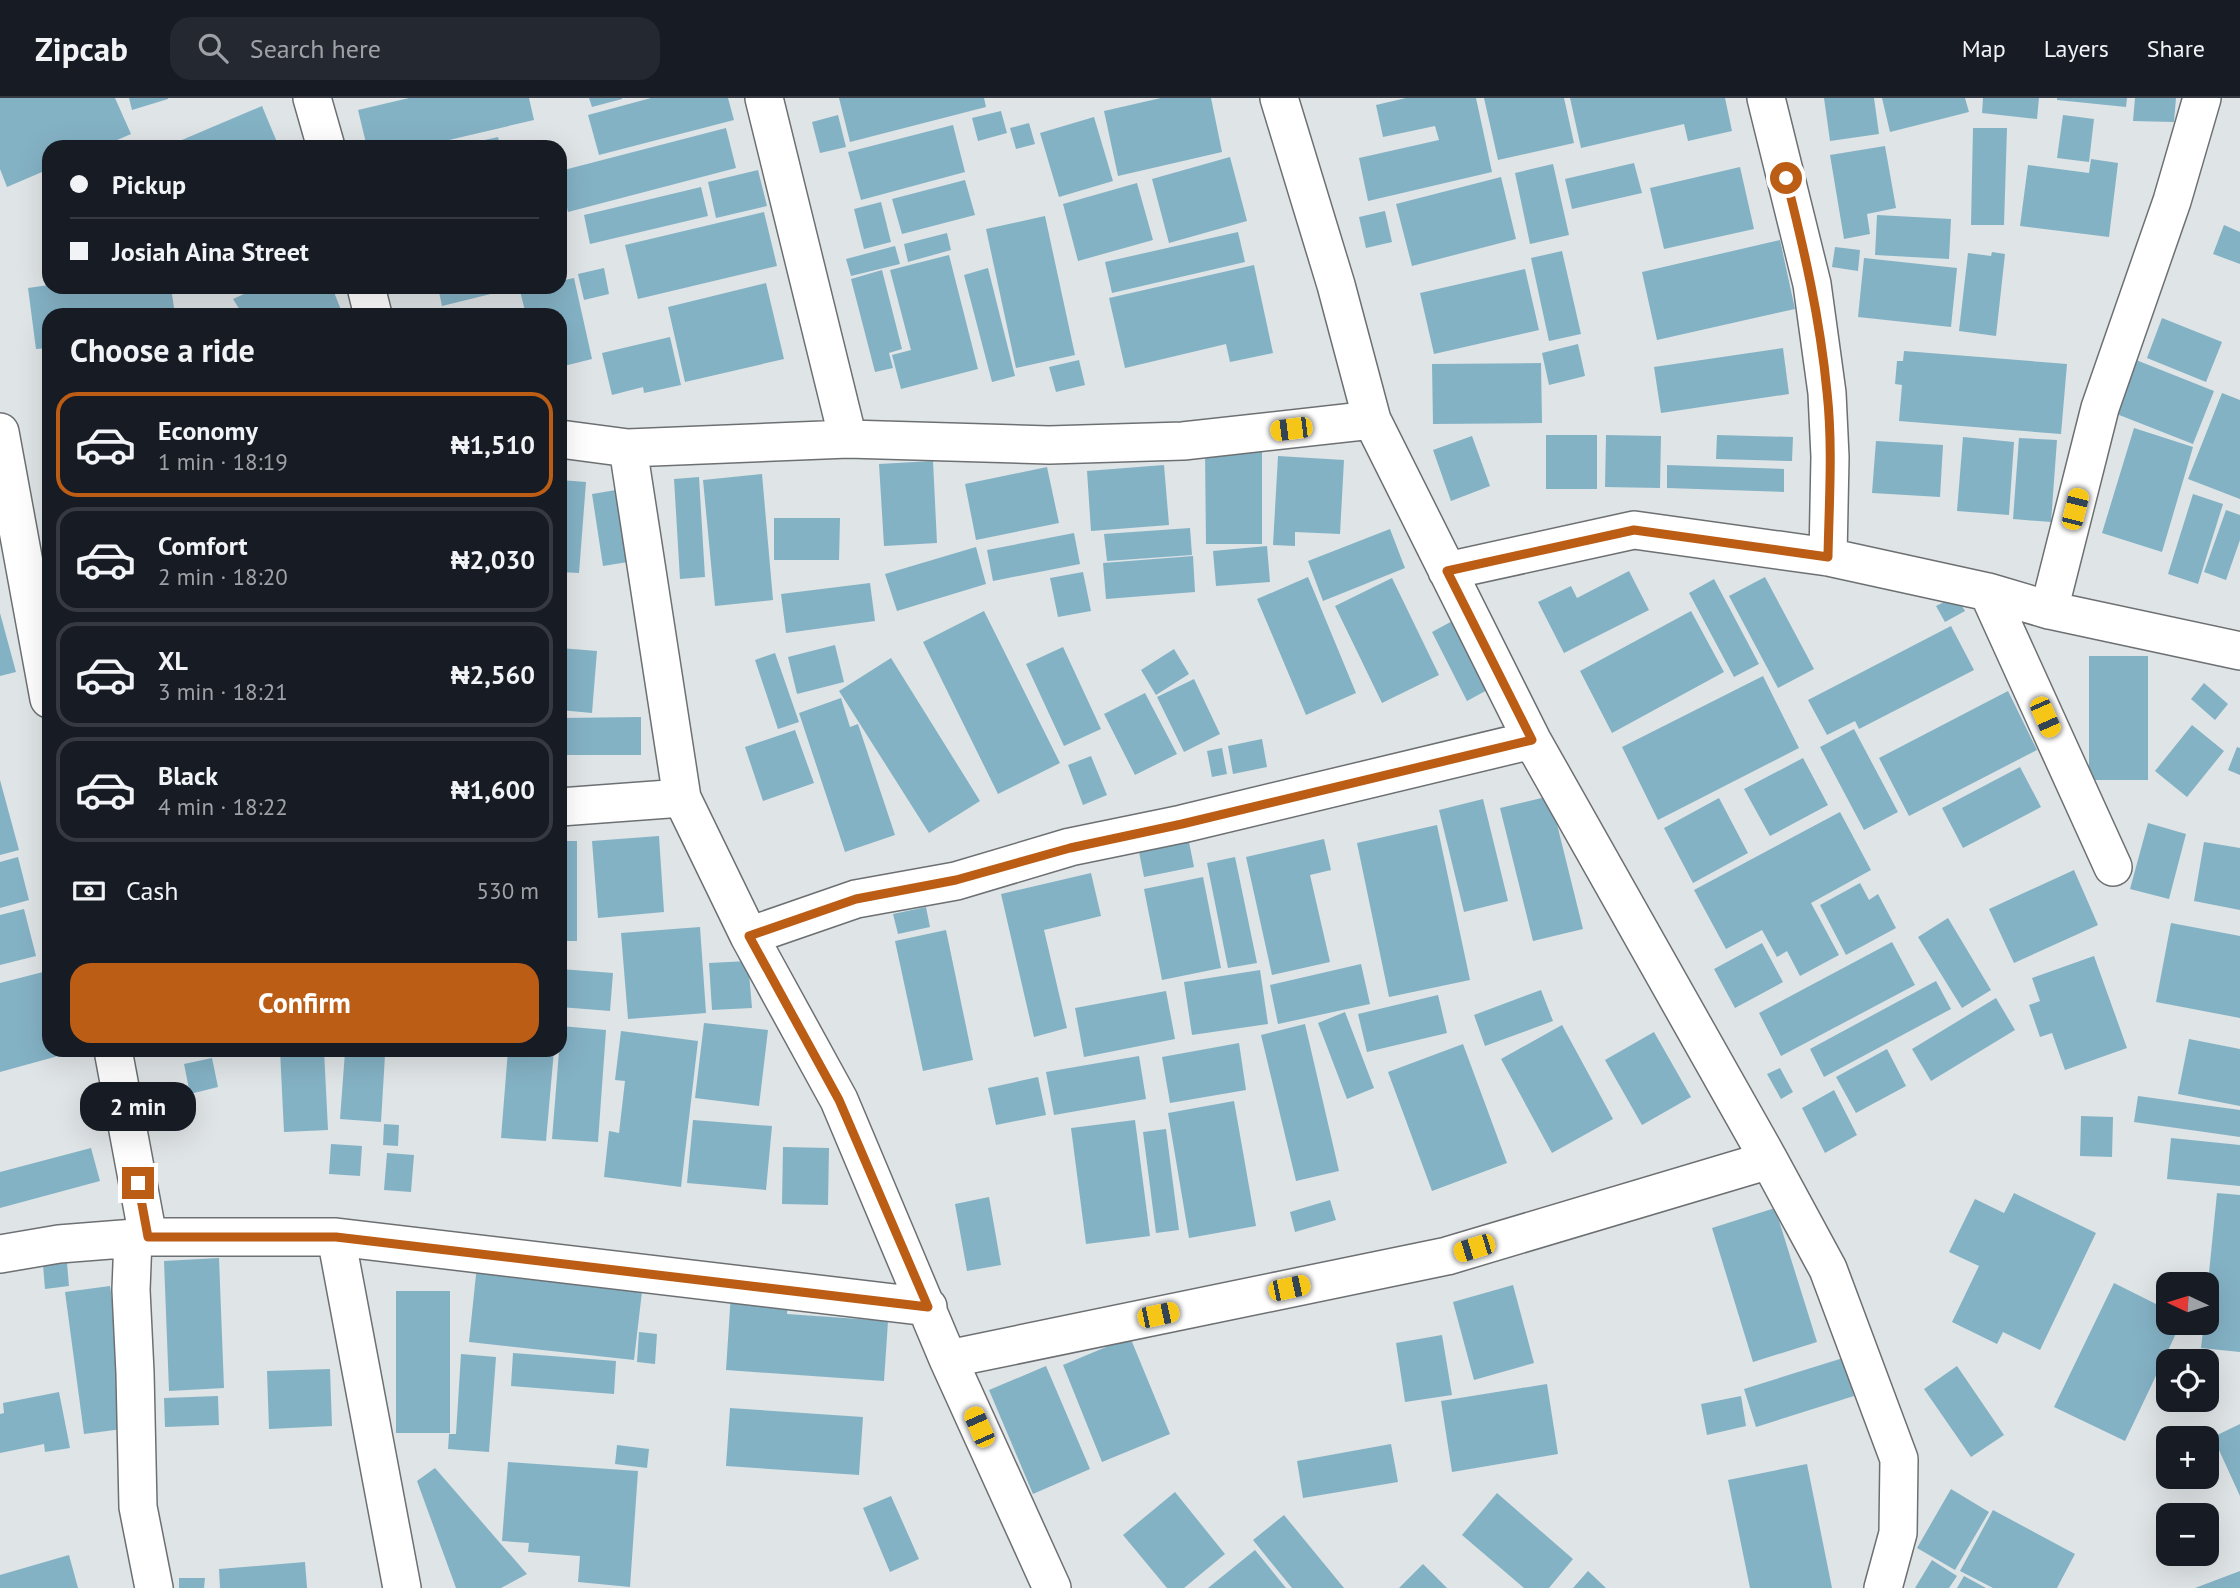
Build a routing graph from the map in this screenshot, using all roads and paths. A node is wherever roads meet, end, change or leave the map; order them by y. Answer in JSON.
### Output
{"nodes":[{"id":1,"x":312,"y":98,"type":"edge"},
{"id":2,"x":764,"y":98,"type":"edge"},
{"id":3,"x":1279,"y":98,"type":"edge"},
{"id":4,"x":1766,"y":98,"type":"edge"},
{"id":5,"x":2202,"y":98,"type":"edge"},
{"id":6,"x":324,"y":140,"type":"edge"},
{"id":7,"x":1372,"y":420,"type":"junction"},
{"id":8,"x":0,"y":432,"type":"edge"},
{"id":9,"x":848,"y":439,"type":"junction"},
{"id":10,"x":567,"y":440,"type":"edge"},
{"id":11,"x":628,"y":448,"type":"junction"},
{"id":12,"x":1828,"y":557,"type":"junction"},
{"id":13,"x":1447,"y":571,"type":"junction"},
{"id":14,"x":1988,"y":592,"type":"junction"},
{"id":15,"x":2049,"y":610,"type":"junction"},
{"id":16,"x":2240,"y":651,"type":"edge"},
{"id":17,"x":42,"y":661,"type":"edge"},
{"id":18,"x":1532,"y":740,"type":"junction"},
{"id":19,"x":682,"y":798,"type":"junction"},
{"id":20,"x":567,"y":806,"type":"edge"},
{"id":21,"x":2113,"y":867,"type":"dead end"},
{"id":22,"x":749,"y":936,"type":"junction"},
{"id":23,"x":114,"y":1057,"type":"edge"},
{"id":24,"x":1769,"y":1160,"type":"junction"},
{"id":25,"x":140,"y":1237,"type":"junction"},
{"id":26,"x":336,"y":1237,"type":"junction"},
{"id":27,"x":0,"y":1254,"type":"edge"},
{"id":28,"x":928,"y":1307,"type":"junction"},
{"id":29,"x":948,"y":1359,"type":"junction"},
{"id":30,"x":154,"y":1588,"type":"edge"},
{"id":31,"x":402,"y":1588,"type":"edge"},
{"id":32,"x":1052,"y":1588,"type":"edge"},
{"id":33,"x":1883,"y":1588,"type":"edge"}],
"edges":[{"from":1,"to":6,"type":"street"},
{"from":2,"to":9,"type":"street"},
{"from":3,"to":7,"type":"street"},
{"from":4,"to":12,"type":"street"},
{"from":5,"to":15,"type":"street"},
{"from":7,"to":9,"type":"street"},
{"from":7,"to":13,"type":"street"},
{"from":8,"to":17,"type":"street"},
{"from":9,"to":11,"type":"street"},
{"from":10,"to":11,"type":"street"},
{"from":11,"to":19,"type":"street"},
{"from":12,"to":13,"type":"street"},
{"from":12,"to":14,"type":"street"},
{"from":13,"to":18,"type":"street"},
{"from":14,"to":15,"type":"street"},
{"from":14,"to":21,"type":"street"},
{"from":15,"to":16,"type":"street"},
{"from":18,"to":22,"type":"street"},
{"from":18,"to":24,"type":"street"},
{"from":19,"to":20,"type":"street"},
{"from":19,"to":22,"type":"street"},
{"from":22,"to":28,"type":"street"},
{"from":23,"to":25,"type":"street"},
{"from":24,"to":29,"type":"street"},
{"from":24,"to":33,"type":"street"},
{"from":25,"to":26,"type":"street"},
{"from":25,"to":27,"type":"street"},
{"from":25,"to":30,"type":"street"},
{"from":26,"to":28,"type":"street"},
{"from":26,"to":31,"type":"street"},
{"from":28,"to":29,"type":"street"},
{"from":29,"to":32,"type":"street"}]}
